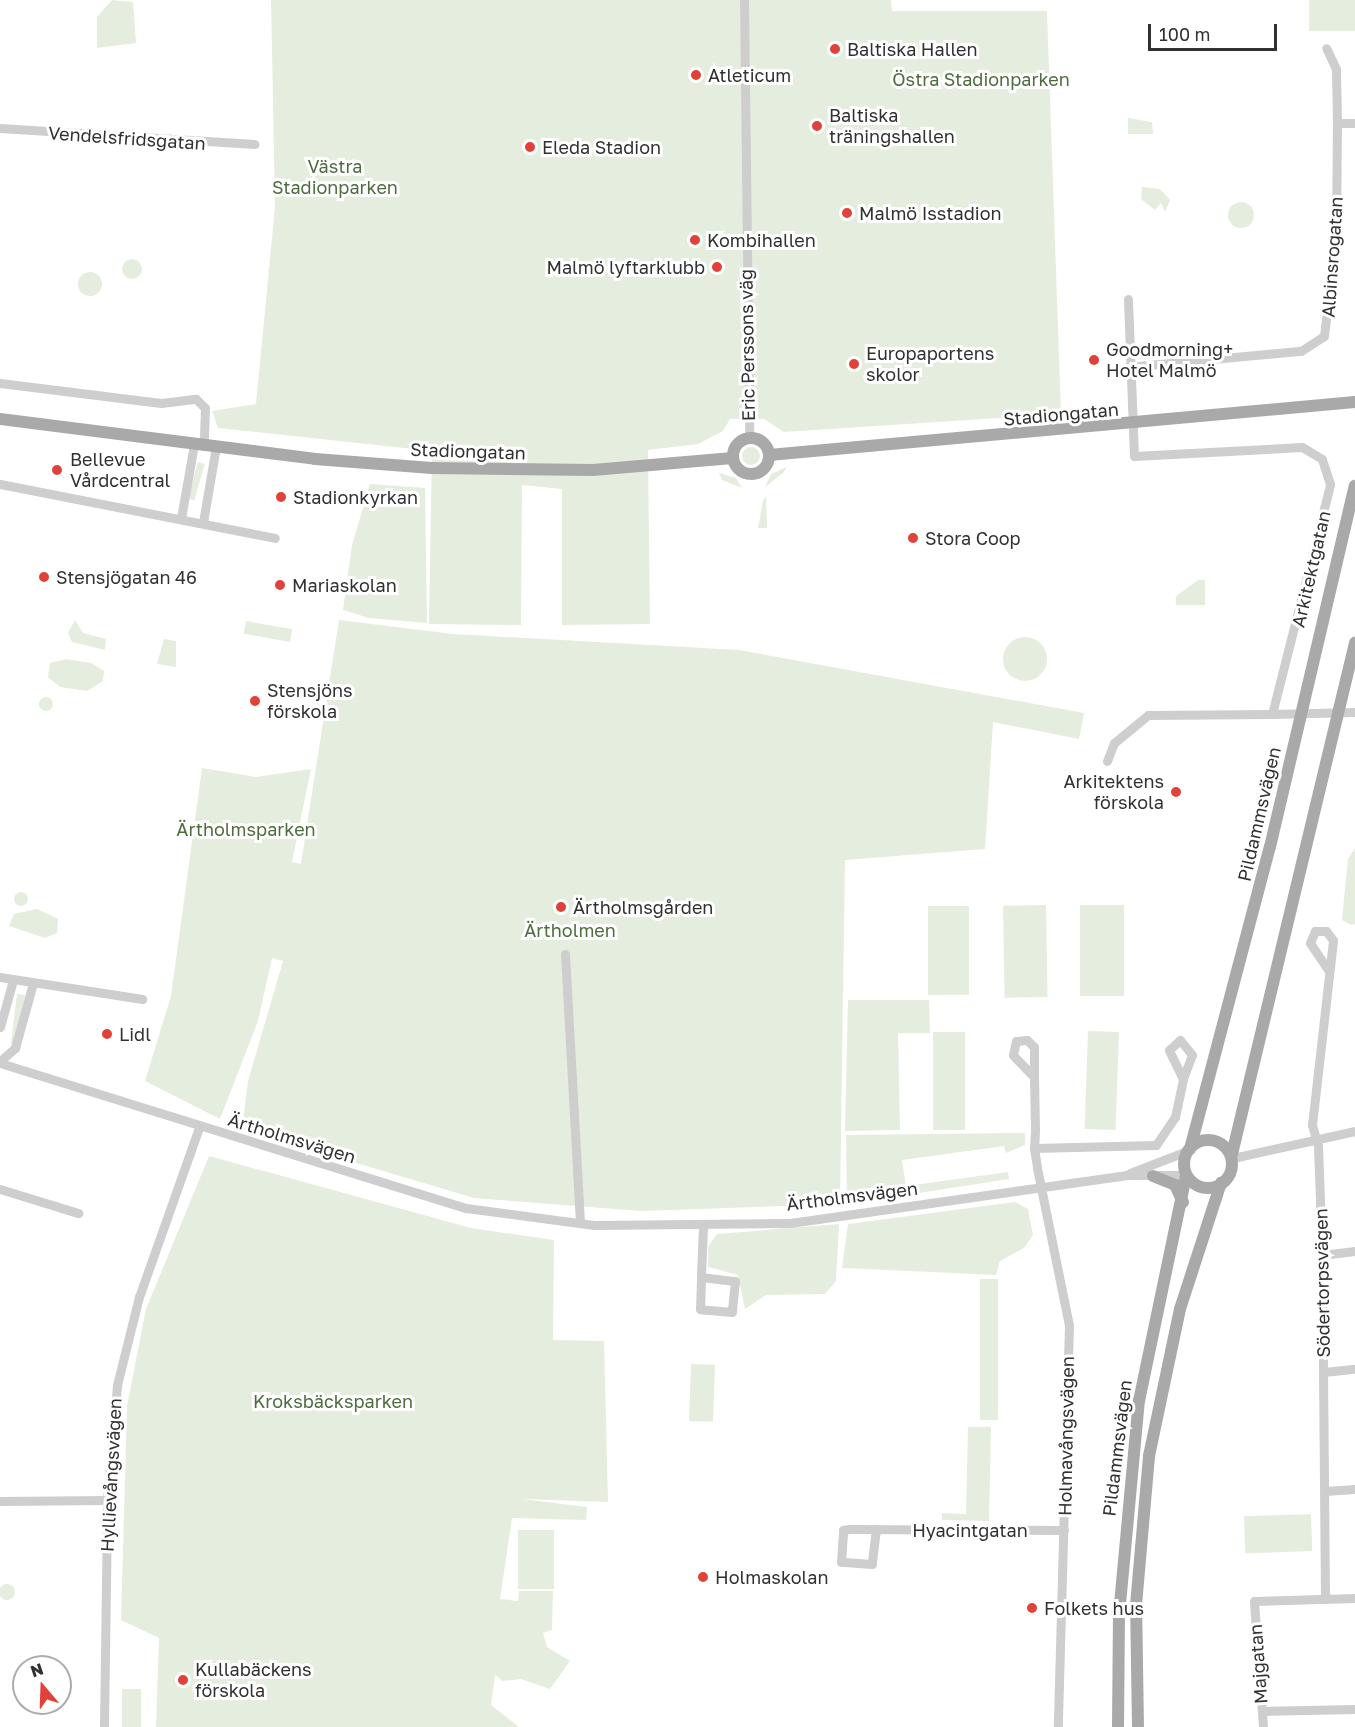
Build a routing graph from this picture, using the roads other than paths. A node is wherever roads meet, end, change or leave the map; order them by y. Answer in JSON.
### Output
{"nodes":[{"id":1,"x":744,"y":0,"type":"edge"},
{"id":2,"x":1326,"y":48,"type":"dead end"},
{"id":3,"x":1337,"y":123,"type":"junction"},
{"id":4,"x":1355,"y":123,"type":"edge"},
{"id":5,"x":0,"y":128,"type":"edge"},
{"id":6,"x":254,"y":144,"type":"dead end"},
{"id":7,"x":1128,"y":299,"type":"dead end"},
{"id":8,"x":1127,"y":367,"type":"junction"},
{"id":9,"x":0,"y":383,"type":"edge"},
{"id":10,"x":1355,"y":402,"type":"edge"},
{"id":11,"x":0,"y":419,"type":"edge"},
{"id":12,"x":1130,"y":425,"type":"junction"},
{"id":13,"x":748,"y":438,"type":"junction"},
{"id":14,"x":204,"y":446,"type":"junction"},
{"id":15,"x":769,"y":454,"type":"junction"},
{"id":16,"x":732,"y":458,"type":"junction"},
{"id":17,"x":0,"y":484,"type":"edge"},
{"id":18,"x":1355,"y":486,"type":"edge"},
{"id":19,"x":181,"y":518,"type":"junction"},
{"id":20,"x":203,"y":522,"type":"junction"},
{"id":21,"x":275,"y":538,"type":"dead end"},
{"id":22,"x":1355,"y":643,"type":"edge"},
{"id":23,"x":1351,"y":687,"type":"edge"},
{"id":24,"x":1355,"y":712,"type":"edge"},
{"id":25,"x":1272,"y":714,"type":"junction"},
{"id":26,"x":1300,"y":715,"type":"junction"},
{"id":27,"x":1338,"y":715,"type":"junction"},
{"id":28,"x":1107,"y":761,"type":"dead end"},
{"id":29,"x":565,"y":954,"type":"dead end"},
{"id":30,"x":1328,"y":970,"type":"dead end"},
{"id":31,"x":0,"y":977,"type":"edge"},
{"id":32,"x":13,"y":980,"type":"junction"},
{"id":33,"x":33,"y":983,"type":"junction"},
{"id":34,"x":142,"y":999,"type":"dead end"},
{"id":35,"x":0,"y":1027,"type":"edge"},
{"id":36,"x":0,"y":1062,"type":"edge"},
{"id":37,"x":1034,"y":1077,"type":"dead end"},
{"id":38,"x":1183,"y":1079,"type":"dead end"},
{"id":39,"x":199,"y":1128,"type":"junction"},
{"id":40,"x":1355,"y":1131,"type":"edge"},
{"id":41,"x":1313,"y":1137,"type":"junction"},
{"id":42,"x":1034,"y":1148,"type":"junction"},
{"id":43,"x":1188,"y":1150,"type":"junction"},
{"id":44,"x":1232,"y":1156,"type":"junction"},
{"id":45,"x":1126,"y":1175,"type":"junction"},
{"id":46,"x":1153,"y":1176,"type":"junction"},
{"id":47,"x":1185,"y":1176,"type":"junction"},
{"id":48,"x":1221,"y":1183,"type":"junction"},
{"id":49,"x":1041,"y":1188,"type":"junction"},
{"id":50,"x":0,"y":1189,"type":"edge"},
{"id":51,"x":1184,"y":1204,"type":"junction"},
{"id":52,"x":78,"y":1213,"type":"dead end"},
{"id":53,"x":580,"y":1223,"type":"junction"},
{"id":54,"x":703,"y":1227,"type":"junction"},
{"id":55,"x":1355,"y":1251,"type":"edge"},
{"id":56,"x":1322,"y":1255,"type":"junction"},
{"id":57,"x":701,"y":1277,"type":"junction"},
{"id":58,"x":1355,"y":1369,"type":"edge"},
{"id":59,"x":1324,"y":1372,"type":"junction"},
{"id":60,"x":1355,"y":1489,"type":"edge"},
{"id":61,"x":1325,"y":1491,"type":"junction"},
{"id":62,"x":107,"y":1500,"type":"junction"},
{"id":63,"x":0,"y":1501,"type":"edge"},
{"id":64,"x":876,"y":1529,"type":"junction"},
{"id":65,"x":1064,"y":1530,"type":"junction"},
{"id":66,"x":1355,"y":1598,"type":"edge"},
{"id":67,"x":1325,"y":1599,"type":"junction"},
{"id":68,"x":1355,"y":1708,"type":"edge"},
{"id":69,"x":1262,"y":1711,"type":"junction"},
{"id":70,"x":104,"y":1727,"type":"edge"},
{"id":71,"x":1058,"y":1727,"type":"edge"},
{"id":72,"x":1118,"y":1727,"type":"edge"},
{"id":73,"x":1138,"y":1727,"type":"edge"},
{"id":74,"x":1263,"y":1727,"type":"edge"}],
"edges":[{"from":1,"to":13,"type":"street","name":"Eric Perssons väg"},
{"from":2,"to":3,"type":"street","name":"Albinsrogatan"},
{"from":3,"to":4,"type":"street"},
{"from":3,"to":8,"type":"street","name":"Albinsrogatan"},
{"from":5,"to":6,"type":"street","name":"Vendelsfridsgatan"},
{"from":7,"to":8,"type":"street","name":"Arkitektgatan"},
{"from":8,"to":12,"type":"street","name":"Arkitektgatan"},
{"from":9,"to":14,"type":"street"},
{"from":10,"to":12,"type":"main road","name":"Stadiongatan"},
{"from":11,"to":14,"type":"main road","name":"Stadiongatan"},
{"from":12,"to":15,"type":"main road","name":"Stadiongatan"},
{"from":12,"to":25,"type":"street","name":"Arkitektgatan"},
{"from":13,"to":15,"type":"main road"},
{"from":13,"to":16,"type":"main road"},
{"from":14,"to":16,"type":"main road","name":"Stadiongatan"},
{"from":14,"to":19,"type":"street"},
{"from":14,"to":20,"type":"street"},
{"from":15,"to":16,"type":"main road"},
{"from":17,"to":19,"type":"street"},
{"from":18,"to":26,"type":"main road","name":"Pildammsvägen"},
{"from":19,"to":20,"type":"street"},
{"from":20,"to":21,"type":"street"},
{"from":22,"to":23,"type":"main road"},
{"from":23,"to":27,"type":"main road"},
{"from":24,"to":27,"type":"street"},
{"from":25,"to":26,"type":"street"},
{"from":25,"to":28,"type":"street"},
{"from":26,"to":27,"type":"street"},
{"from":26,"to":43,"type":"main road","name":"Pildammsvägen"},
{"from":27,"to":44,"type":"main road"},
{"from":29,"to":53,"type":"street"},
{"from":30,"to":41,"type":"street","name":"Södertorpsvägen"},
{"from":31,"to":32,"type":"street"},
{"from":32,"to":33,"type":"street"},
{"from":32,"to":35,"type":"street"},
{"from":33,"to":34,"type":"street"},
{"from":33,"to":36,"type":"street"},
{"from":36,"to":39,"type":"street","name":"Ärtholmsvägen"},
{"from":37,"to":42,"type":"street","name":"Holmavångsvägen"},
{"from":38,"to":42,"type":"street"},
{"from":39,"to":53,"type":"street","name":"Ärtholmsvägen"},
{"from":39,"to":62,"type":"street","name":"Hyllievångsvägen"},
{"from":40,"to":41,"type":"street"},
{"from":41,"to":44,"type":"street"},
{"from":41,"to":56,"type":"street","name":"Södertorpsvägen"},
{"from":42,"to":49,"type":"street","name":"Holmavångsvägen"},
{"from":43,"to":44,"type":"main road","name":"Ärtholmsvägen"},
{"from":43,"to":45,"type":"street","name":"Ärtholmsvägen"},
{"from":43,"to":47,"type":"main road"},
{"from":44,"to":48,"type":"main road"},
{"from":45,"to":46,"type":"street","name":"Ärtholmsvägen"},
{"from":45,"to":49,"type":"street","name":"Ärtholmsvägen"},
{"from":46,"to":47,"type":"street","name":"Ärtholmsvägen"},
{"from":46,"to":51,"type":"main road"},
{"from":47,"to":48,"type":"main road","name":"Ärtholmsvägen"},
{"from":47,"to":51,"type":"main road","name":"Pildammsvägen"},
{"from":48,"to":73,"type":"main road","name":"Pildammsvägen"},
{"from":49,"to":54,"type":"street","name":"Ärtholmsvägen"},
{"from":49,"to":65,"type":"street","name":"Holmavångsvägen"},
{"from":50,"to":52,"type":"street"},
{"from":51,"to":72,"type":"main road","name":"Pildammsvägen"},
{"from":53,"to":54,"type":"street","name":"Ärtholmsvägen"},
{"from":54,"to":57,"type":"street"},
{"from":55,"to":56,"type":"street"},
{"from":56,"to":59,"type":"street","name":"Södertorpsvägen"},
{"from":57,"to":57,"type":"street"},
{"from":58,"to":59,"type":"street"},
{"from":59,"to":61,"type":"street","name":"Södertorpsvägen"},
{"from":60,"to":61,"type":"street"},
{"from":61,"to":67,"type":"street","name":"Södertorpsvägen"},
{"from":62,"to":63,"type":"street"},
{"from":62,"to":70,"type":"street","name":"Hyllievångsvägen"},
{"from":64,"to":64,"type":"street","name":"Hyacintgatan"},
{"from":64,"to":65,"type":"street","name":"Hyacintgatan"},
{"from":65,"to":71,"type":"street","name":"Holmavångsvägen"},
{"from":66,"to":67,"type":"street"},
{"from":67,"to":69,"type":"street","name":"Majgatan"},
{"from":68,"to":69,"type":"street"},
{"from":69,"to":74,"type":"street","name":"Majgatan"}]}
